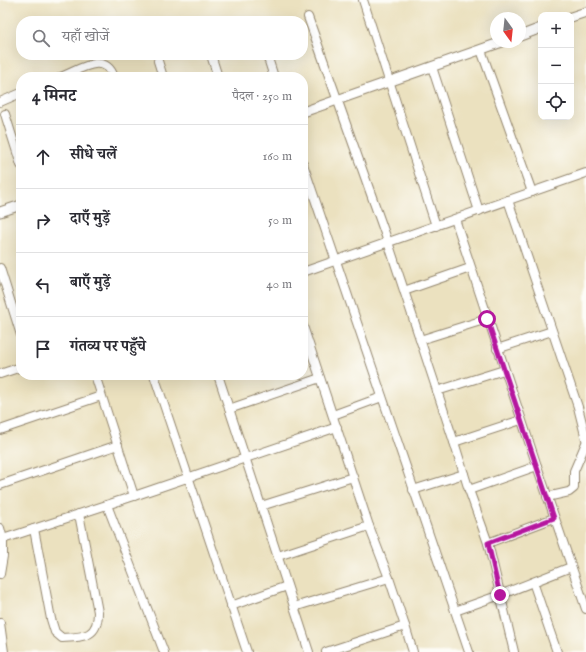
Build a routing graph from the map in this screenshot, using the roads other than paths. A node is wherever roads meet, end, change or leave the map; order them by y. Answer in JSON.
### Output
{"nodes":[{"id":1,"x":363,"y":0,"type":"edge"},
{"id":2,"x":586,"y":12,"type":"edge"},
{"id":3,"x":574,"y":16,"type":"edge"},
{"id":4,"x":308,"y":17,"type":"dead end"},
{"id":5,"x":538,"y":29,"type":"edge"},
{"id":6,"x":526,"y":34,"type":"edge"},
{"id":7,"x":490,"y":47,"type":"edge"},
{"id":8,"x":481,"y":50,"type":"junction"},
{"id":9,"x":213,"y":60,"type":"edge"},
{"id":10,"x":269,"y":60,"type":"edge"},
{"id":11,"x":158,"y":61,"type":"dead end"},
{"id":12,"x":432,"y":67,"type":"junction"},
{"id":13,"x":74,"y":72,"type":"edge"},
{"id":14,"x":113,"y":72,"type":"edge"},
{"id":15,"x":161,"y":72,"type":"edge"},
{"id":16,"x":216,"y":72,"type":"edge"},
{"id":17,"x":272,"y":72,"type":"edge"},
{"id":18,"x":389,"y":82,"type":"junction"},
{"id":19,"x":16,"y":96,"type":"edge"},
{"id":20,"x":337,"y":100,"type":"junction"},
{"id":21,"x":0,"y":102,"type":"edge"},
{"id":22,"x":308,"y":110,"type":"edge"},
{"id":23,"x":5,"y":114,"type":"dead end"},
{"id":24,"x":16,"y":149,"type":"edge"},
{"id":25,"x":586,"y":173,"type":"edge"},
{"id":26,"x":308,"y":179,"type":"edge"},
{"id":27,"x":532,"y":192,"type":"junction"},
{"id":28,"x":508,"y":200,"type":"junction"},
{"id":29,"x":16,"y":207,"type":"edge"},
{"id":30,"x":479,"y":211,"type":"junction"},
{"id":31,"x":0,"y":212,"type":"edge"},
{"id":32,"x":455,"y":219,"type":"junction"},
{"id":33,"x":436,"y":226,"type":"junction"},
{"id":34,"x":388,"y":242,"type":"junction"},
{"id":35,"x":335,"y":261,"type":"junction"},
{"id":36,"x":0,"y":268,"type":"edge"},
{"id":37,"x":470,"y":268,"type":"junction"},
{"id":38,"x":308,"y":270,"type":"edge"},
{"id":39,"x":404,"y":291,"type":"junction"},
{"id":40,"x":16,"y":319,"type":"edge"},
{"id":41,"x":487,"y":319,"type":"junction"},
{"id":42,"x":552,"y":331,"type":"junction"},
{"id":43,"x":420,"y":340,"type":"junction"},
{"id":44,"x":308,"y":341,"type":"edge"},
{"id":45,"x":497,"y":349,"type":"junction"},
{"id":46,"x":16,"y":369,"type":"edge"},
{"id":47,"x":504,"y":370,"type":"junction"},
{"id":48,"x":0,"y":374,"type":"edge"},
{"id":49,"x":320,"y":378,"type":"junction"},
{"id":50,"x":96,"y":380,"type":"edge"},
{"id":51,"x":156,"y":380,"type":"edge"},
{"id":52,"x":220,"y":380,"type":"edge"},
{"id":53,"x":437,"y":391,"type":"junction"},
{"id":54,"x":101,"y":396,"type":"junction"},
{"id":55,"x":382,"y":397,"type":"junction"},
{"id":56,"x":229,"y":409,"type":"junction"},
{"id":57,"x":333,"y":415,"type":"junction"},
{"id":58,"x":521,"y":420,"type":"junction"},
{"id":59,"x":337,"y":427,"type":"junction"},
{"id":60,"x":0,"y":430,"type":"edge"},
{"id":61,"x":586,"y":439,"type":"edge"},
{"id":62,"x":454,"y":442,"type":"junction"},
{"id":63,"x":586,"y":443,"type":"edge"},
{"id":64,"x":118,"y":445,"type":"junction"},
{"id":65,"x":246,"y":458,"type":"junction"},
{"id":66,"x":537,"y":466,"type":"junction"},
{"id":67,"x":464,"y":474,"type":"junction"},
{"id":68,"x":353,"y":477,"type":"junction"},
{"id":69,"x":188,"y":478,"type":"junction"},
{"id":70,"x":0,"y":485,"type":"edge"},
{"id":71,"x":414,"y":490,"type":"junction"},
{"id":72,"x":469,"y":490,"type":"junction"},
{"id":73,"x":134,"y":496,"type":"junction"},
{"id":74,"x":547,"y":497,"type":"junction"},
{"id":75,"x":107,"y":505,"type":"junction"},
{"id":76,"x":261,"y":506,"type":"junction"},
{"id":77,"x":79,"y":514,"type":"junction"},
{"id":78,"x":554,"y":518,"type":"junction"},
{"id":79,"x":369,"y":526,"type":"junction"},
{"id":80,"x":0,"y":528,"type":"edge"},
{"id":81,"x":34,"y":529,"type":"junction"},
{"id":82,"x":3,"y":539,"type":"junction"},
{"id":83,"x":488,"y":543,"type":"junction"},
{"id":84,"x":278,"y":556,"type":"junction"},
{"id":85,"x":571,"y":567,"type":"junction"},
{"id":86,"x":0,"y":574,"type":"edge"},
{"id":87,"x":389,"y":578,"type":"junction"},
{"id":88,"x":533,"y":582,"type":"junction"},
{"id":89,"x":287,"y":586,"type":"junction"},
{"id":90,"x":500,"y":595,"type":"junction"},
{"id":91,"x":231,"y":606,"type":"junction"},
{"id":92,"x":294,"y":607,"type":"junction"},
{"id":93,"x":586,"y":608,"type":"edge"},
{"id":94,"x":455,"y":611,"type":"junction"},
{"id":95,"x":0,"y":623,"type":"edge"},
{"id":96,"x":405,"y":626,"type":"junction"},
{"id":97,"x":4,"y":652,"type":"edge"},
{"id":98,"x":164,"y":652,"type":"edge"},
{"id":99,"x":247,"y":652,"type":"edge"},
{"id":100,"x":309,"y":652,"type":"edge"},
{"id":101,"x":326,"y":652,"type":"edge"},
{"id":102,"x":413,"y":652,"type":"edge"},
{"id":103,"x":469,"y":652,"type":"edge"},
{"id":104,"x":514,"y":652,"type":"edge"},
{"id":105,"x":557,"y":652,"type":"edge"}],
"edges":[{"from":1,"to":18,"type":"street"},
{"from":2,"to":3,"type":"street"},
{"from":4,"to":20,"type":"street"},
{"from":5,"to":6,"type":"street"},
{"from":7,"to":8,"type":"street"},
{"from":8,"to":12,"type":"street"},
{"from":8,"to":27,"type":"street"},
{"from":9,"to":16,"type":"street"},
{"from":10,"to":17,"type":"street"},
{"from":11,"to":15,"type":"street"},
{"from":12,"to":18,"type":"street"},
{"from":12,"to":30,"type":"street"},
{"from":13,"to":14,"type":"street"},
{"from":18,"to":20,"type":"street"},
{"from":18,"to":33,"type":"street"},
{"from":19,"to":21,"type":"street"},
{"from":20,"to":22,"type":"street"},
{"from":20,"to":34,"type":"street"},
{"from":23,"to":24,"type":"street"},
{"from":25,"to":27,"type":"street"},
{"from":26,"to":35,"type":"street"},
{"from":27,"to":28,"type":"street"},
{"from":28,"to":30,"type":"street"},
{"from":28,"to":42,"type":"street"},
{"from":29,"to":31,"type":"street"},
{"from":30,"to":32,"type":"street"},
{"from":32,"to":33,"type":"street"},
{"from":32,"to":37,"type":"street"},
{"from":33,"to":34,"type":"street"},
{"from":34,"to":35,"type":"street"},
{"from":34,"to":39,"type":"street"},
{"from":35,"to":38,"type":"street"},
{"from":35,"to":55,"type":"street"},
{"from":36,"to":40,"type":"street"},
{"from":37,"to":39,"type":"street"},
{"from":37,"to":41,"type":"street"},
{"from":39,"to":43,"type":"street"},
{"from":41,"to":43,"type":"street"},
{"from":41,"to":45,"type":"street"},
{"from":42,"to":45,"type":"street"},
{"from":42,"to":61,"type":"street"},
{"from":43,"to":53,"type":"street"},
{"from":44,"to":49,"type":"street"},
{"from":45,"to":47,"type":"street"},
{"from":46,"to":48,"type":"street"},
{"from":47,"to":53,"type":"street"},
{"from":47,"to":58,"type":"street"},
{"from":49,"to":56,"type":"street"},
{"from":49,"to":57,"type":"street"},
{"from":50,"to":54,"type":"street"},
{"from":51,"to":69,"type":"street"},
{"from":52,"to":56,"type":"street"},
{"from":53,"to":62,"type":"street"},
{"from":54,"to":60,"type":"street"},
{"from":54,"to":64,"type":"street"},
{"from":55,"to":57,"type":"street"},
{"from":55,"to":71,"type":"street"},
{"from":56,"to":65,"type":"street"},
{"from":57,"to":59,"type":"street"},
{"from":58,"to":62,"type":"street"},
{"from":58,"to":66,"type":"street"},
{"from":59,"to":65,"type":"street"},
{"from":59,"to":68,"type":"street"},
{"from":62,"to":67,"type":"street"},
{"from":63,"to":74,"type":"street"},
{"from":64,"to":70,"type":"street"},
{"from":64,"to":73,"type":"street"},
{"from":65,"to":69,"type":"street"},
{"from":65,"to":76,"type":"street"},
{"from":66,"to":72,"type":"street"},
{"from":66,"to":74,"type":"street"},
{"from":67,"to":71,"type":"street"},
{"from":67,"to":72,"type":"street"},
{"from":68,"to":76,"type":"street"},
{"from":68,"to":79,"type":"street"},
{"from":69,"to":73,"type":"street"},
{"from":69,"to":91,"type":"street"},
{"from":71,"to":94,"type":"street"},
{"from":72,"to":83,"type":"street"},
{"from":73,"to":75,"type":"street"},
{"from":74,"to":78,"type":"street"},
{"from":75,"to":77,"type":"street"},
{"from":75,"to":98,"type":"street"},
{"from":76,"to":84,"type":"street"},
{"from":77,"to":81,"type":"street"},
{"from":77,"to":81,"type":"street"},
{"from":78,"to":83,"type":"street"},
{"from":78,"to":85,"type":"street"},
{"from":79,"to":84,"type":"street"},
{"from":79,"to":87,"type":"street"},
{"from":80,"to":82,"type":"street"},
{"from":81,"to":82,"type":"street"},
{"from":82,"to":86,"type":"street"},
{"from":83,"to":90,"type":"street"},
{"from":84,"to":89,"type":"street"},
{"from":85,"to":88,"type":"street"},
{"from":85,"to":93,"type":"street"},
{"from":87,"to":92,"type":"street"},
{"from":87,"to":96,"type":"street"},
{"from":88,"to":90,"type":"street"},
{"from":88,"to":105,"type":"street"},
{"from":89,"to":91,"type":"street"},
{"from":89,"to":92,"type":"street"},
{"from":90,"to":94,"type":"street"},
{"from":90,"to":104,"type":"street"},
{"from":91,"to":99,"type":"street"},
{"from":92,"to":100,"type":"street"},
{"from":94,"to":103,"type":"street"},
{"from":95,"to":97,"type":"street"},
{"from":96,"to":101,"type":"street"},
{"from":96,"to":102,"type":"street"}]}
